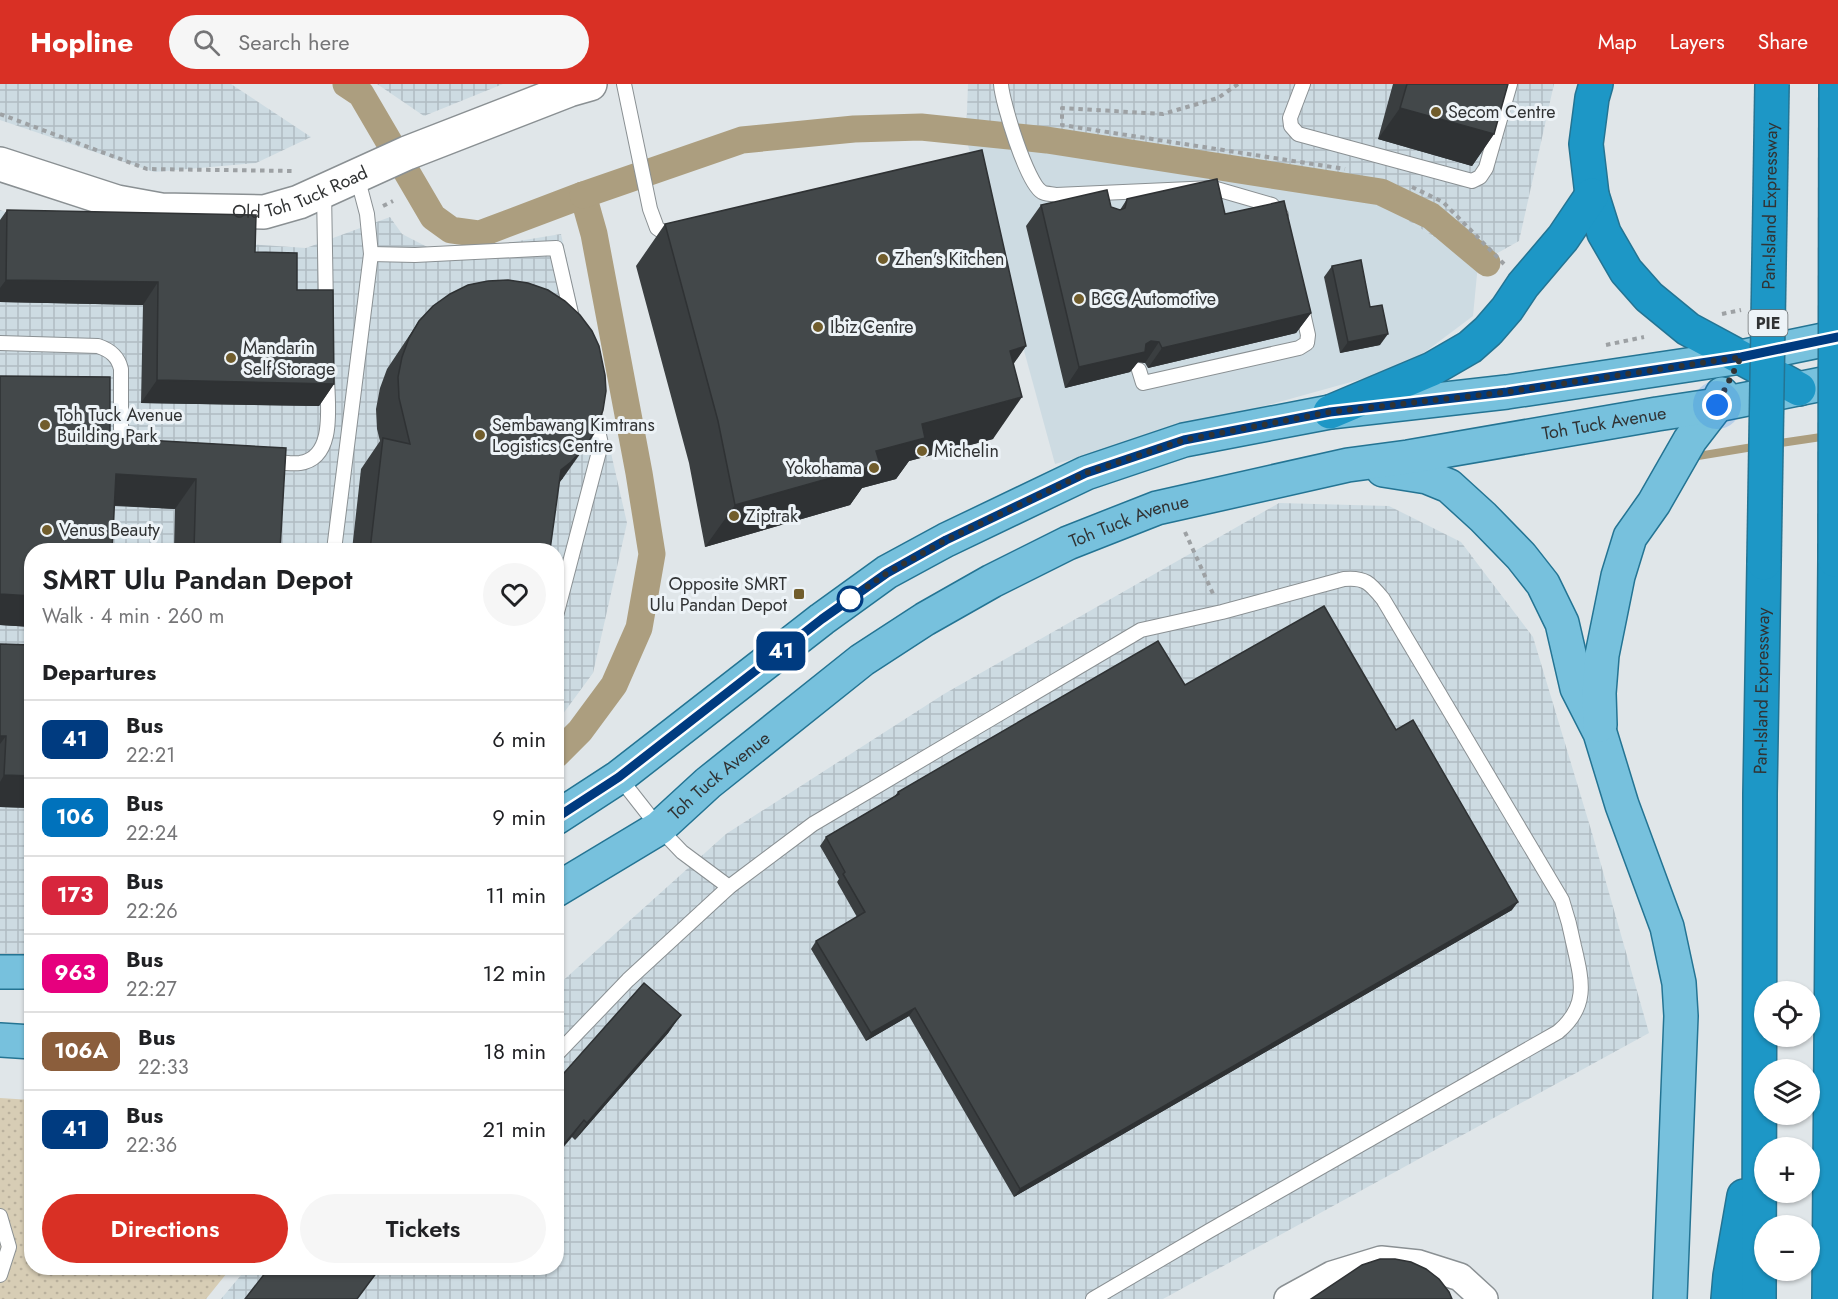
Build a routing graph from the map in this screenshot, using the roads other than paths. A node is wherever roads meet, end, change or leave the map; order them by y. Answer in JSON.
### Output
{"nodes":[{"id":1,"x":590,"y":84,"type":"edge"},
{"id":2,"x":624,"y":84,"type":"edge"},
{"id":3,"x":1001,"y":84,"type":"edge"},
{"id":4,"x":1303,"y":84,"type":"edge"},
{"id":5,"x":1510,"y":84,"type":"edge"},
{"id":6,"x":1596,"y":84,"type":"edge"},
{"id":7,"x":1772,"y":84,"type":"edge"},
{"id":8,"x":1836,"y":84,"type":"edge"},
{"id":9,"x":0,"y":164,"type":"edge"},
{"id":10,"x":367,"y":171,"type":"junction"},
{"id":11,"x":324,"y":191,"type":"junction"},
{"id":12,"x":1592,"y":195,"type":"junction"},
{"id":13,"x":1282,"y":221,"type":"edge"},
{"id":14,"x":683,"y":246,"type":"edge"},
{"id":15,"x":371,"y":254,"type":"junction"},
{"id":16,"x":1298,"y":292,"type":"edge"},
{"id":17,"x":326,"y":327,"type":"edge"},
{"id":18,"x":1838,"y":337,"type":"edge"},
{"id":19,"x":577,"y":340,"type":"edge"},
{"id":20,"x":0,"y":343,"type":"edge"},
{"id":21,"x":1799,"y":345,"type":"junction"},
{"id":22,"x":1741,"y":357,"type":"junction"},
{"id":23,"x":327,"y":362,"type":"edge"},
{"id":24,"x":1838,"y":362,"type":"edge"},
{"id":25,"x":1139,"y":370,"type":"edge"},
{"id":26,"x":1838,"y":381,"type":"edge"},
{"id":27,"x":1799,"y":389,"type":"junction"},
{"id":28,"x":591,"y":398,"type":"edge"},
{"id":29,"x":1717,"y":405,"type":"junction"},
{"id":30,"x":1330,"y":412,"type":"junction"},
{"id":31,"x":143,"y":455,"type":"edge"},
{"id":32,"x":255,"y":460,"type":"edge"},
{"id":33,"x":1348,"y":465,"type":"junction"},
{"id":34,"x":334,"y":543,"type":"edge"},
{"id":35,"x":564,"y":585,"type":"edge"},
{"id":36,"x":1600,"y":733,"type":"junction"},
{"id":37,"x":619,"y":777,"type":"junction"},
{"id":38,"x":564,"y":813,"type":"edge"},
{"id":39,"x":658,"y":828,"type":"junction"},
{"id":40,"x":564,"y":885,"type":"edge"},
{"id":41,"x":729,"y":887,"type":"junction"},
{"id":42,"x":0,"y":972,"type":"edge"},
{"id":43,"x":24,"y":972,"type":"edge"},
{"id":44,"x":0,"y":1040,"type":"edge"},
{"id":45,"x":24,"y":1042,"type":"edge"},
{"id":46,"x":564,"y":1046,"type":"edge"},
{"id":47,"x":1760,"y":1137,"type":"edge"},
{"id":48,"x":1754,"y":1160,"type":"edge"},
{"id":49,"x":1760,"y":1203,"type":"edge"},
{"id":50,"x":0,"y":1216,"type":"edge"},
{"id":51,"x":0,"y":1275,"type":"edge"},
{"id":52,"x":1093,"y":1299,"type":"edge"},
{"id":53,"x":1288,"y":1299,"type":"edge"},
{"id":54,"x":1485,"y":1299,"type":"edge"},
{"id":55,"x":1670,"y":1299,"type":"edge"},
{"id":56,"x":1728,"y":1299,"type":"edge"},
{"id":57,"x":1759,"y":1299,"type":"edge"},
{"id":58,"x":1829,"y":1299,"type":"edge"}],
"edges":[{"from":1,"to":10,"type":"street","name":"Old Toh Tuck Road"},
{"from":2,"to":14,"type":"lane"},
{"from":3,"to":13,"type":"lane"},
{"from":4,"to":5,"type":"lane"},
{"from":6,"to":12,"type":"highway"},
{"from":7,"to":47,"type":"highway","name":"Pan-Island Expressway","number":"PIE","bridge":true},
{"from":8,"to":58,"type":"highway","bridge":true},
{"from":9,"to":11,"type":"street","name":"Old Toh Tuck Road"},
{"from":10,"to":11,"type":"street","name":"Old Toh Tuck Road"},
{"from":10,"to":15,"type":"lane"},
{"from":11,"to":17,"type":"lane"},
{"from":12,"to":22,"type":"highway"},
{"from":12,"to":30,"type":"highway"},
{"from":15,"to":19,"type":"lane"},
{"from":15,"to":34,"type":"lane"},
{"from":16,"to":25,"type":"lane"},
{"from":18,"to":21,"type":"main road"},
{"from":20,"to":31,"type":"lane"},
{"from":21,"to":22,"type":"main road"},
{"from":21,"to":24,"type":"main road"},
{"from":22,"to":27,"type":"highway"},
{"from":22,"to":29,"type":"main road"},
{"from":22,"to":30,"type":"main road"},
{"from":23,"to":32,"type":"lane"},
{"from":26,"to":27,"type":"main road","name":"Toh Tuck Avenue"},
{"from":27,"to":29,"type":"main road","name":"Toh Tuck Avenue"},
{"from":28,"to":35,"type":"lane"},
{"from":29,"to":33,"type":"main road","name":"Toh Tuck Avenue"},
{"from":29,"to":36,"type":"main road"},
{"from":30,"to":37,"type":"main road"},
{"from":33,"to":36,"type":"main road"},
{"from":33,"to":39,"type":"main road","name":"Toh Tuck Avenue"},
{"from":36,"to":55,"type":"main road"},
{"from":37,"to":38,"type":"main road"},
{"from":37,"to":39,"type":"lane"},
{"from":39,"to":40,"type":"main road","name":"Toh Tuck Avenue"},
{"from":39,"to":41,"type":"lane"},
{"from":41,"to":46,"type":"lane"},
{"from":41,"to":52,"type":"lane"},
{"from":42,"to":43,"type":"main road"},
{"from":44,"to":45,"type":"main road"},
{"from":48,"to":56,"type":"highway"},
{"from":49,"to":57,"type":"highway","name":"Pan-Island Expressway","number":"PIE"},
{"from":50,"to":51,"type":"lane"},
{"from":53,"to":54,"type":"street"}]}
